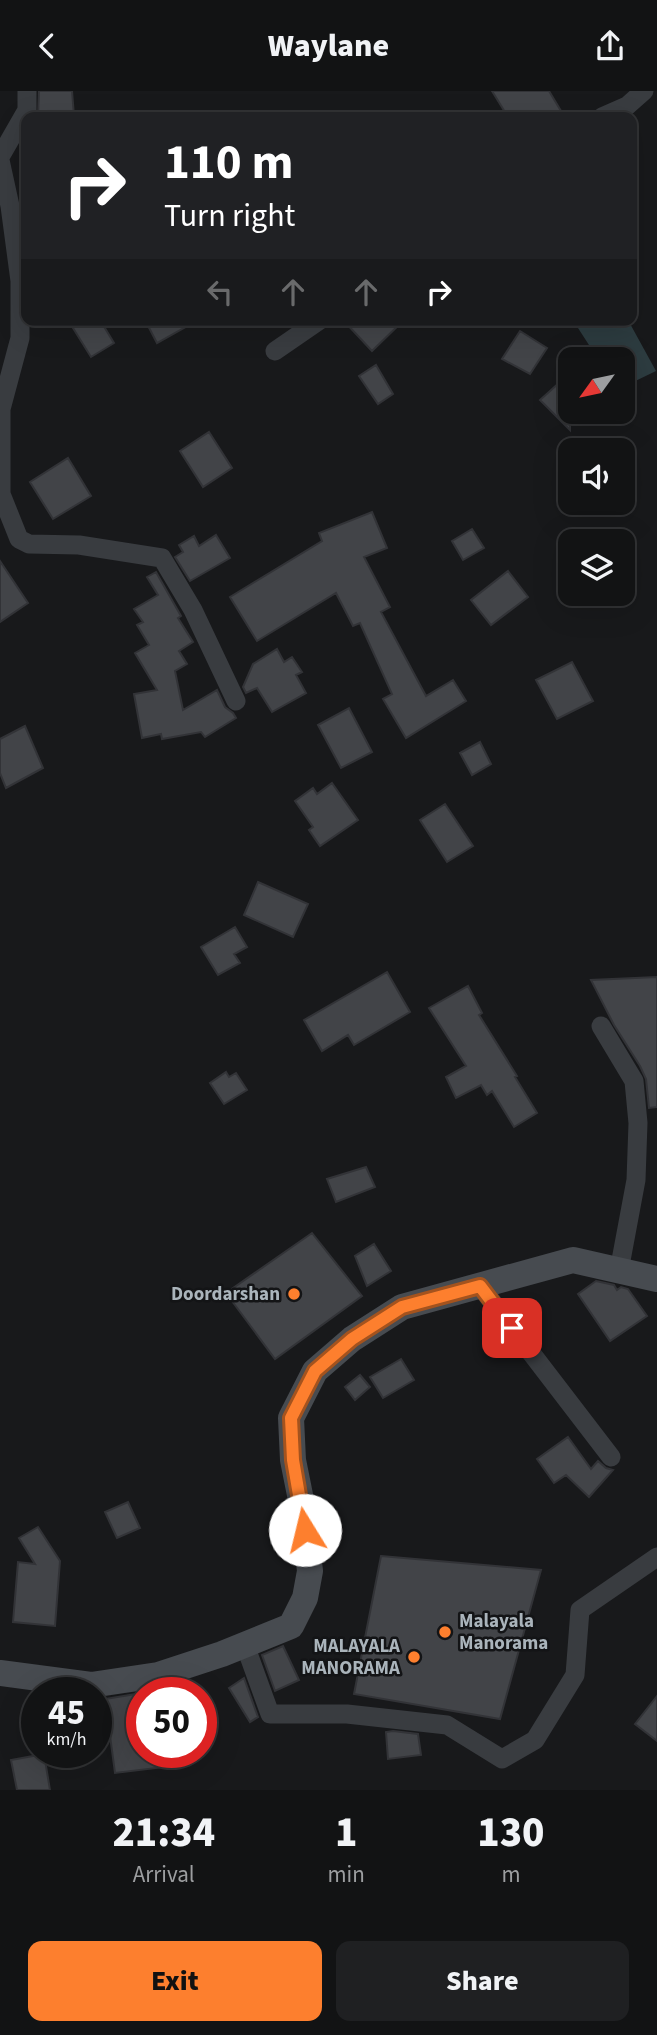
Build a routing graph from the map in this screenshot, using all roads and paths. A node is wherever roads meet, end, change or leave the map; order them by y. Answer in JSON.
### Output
{"nodes":[{"id":1,"x":27,"y":91,"type":"edge"},
{"id":2,"x":644,"y":91,"type":"edge"},
{"id":3,"x":26,"y":112,"type":"edge"},
{"id":4,"x":613,"y":112,"type":"edge"},
{"id":5,"x":21,"y":121,"type":"edge"},
{"id":6,"x":0,"y":158,"type":"edge"},
{"id":7,"x":311,"y":326,"type":"edge"},
{"id":8,"x":275,"y":351,"type":"dead end"},
{"id":9,"x":236,"y":701,"type":"dead end"},
{"id":10,"x":601,"y":1026,"type":"dead end"},
{"id":11,"x":619,"y":1271,"type":"junction"},
{"id":12,"x":657,"y":1279,"type":"edge"},
{"id":13,"x":480,"y":1286,"type":"junction"},
{"id":14,"x":611,"y":1457,"type":"dead end"},
{"id":15,"x":657,"y":1557,"type":"edge"},
{"id":16,"x":245,"y":1645,"type":"junction"},
{"id":17,"x":0,"y":1673,"type":"edge"}],
"edges":[{"from":1,"to":3,"type":"street"},
{"from":2,"to":4,"type":"street"},
{"from":5,"to":6,"type":"street"},
{"from":6,"to":9,"type":"street"},
{"from":7,"to":8,"type":"street"},
{"from":10,"to":11,"type":"street"},
{"from":11,"to":12,"type":"main road"},
{"from":11,"to":13,"type":"main road"},
{"from":13,"to":14,"type":"street"},
{"from":13,"to":16,"type":"main road"},
{"from":15,"to":16,"type":"street"},
{"from":16,"to":17,"type":"main road"}]}
